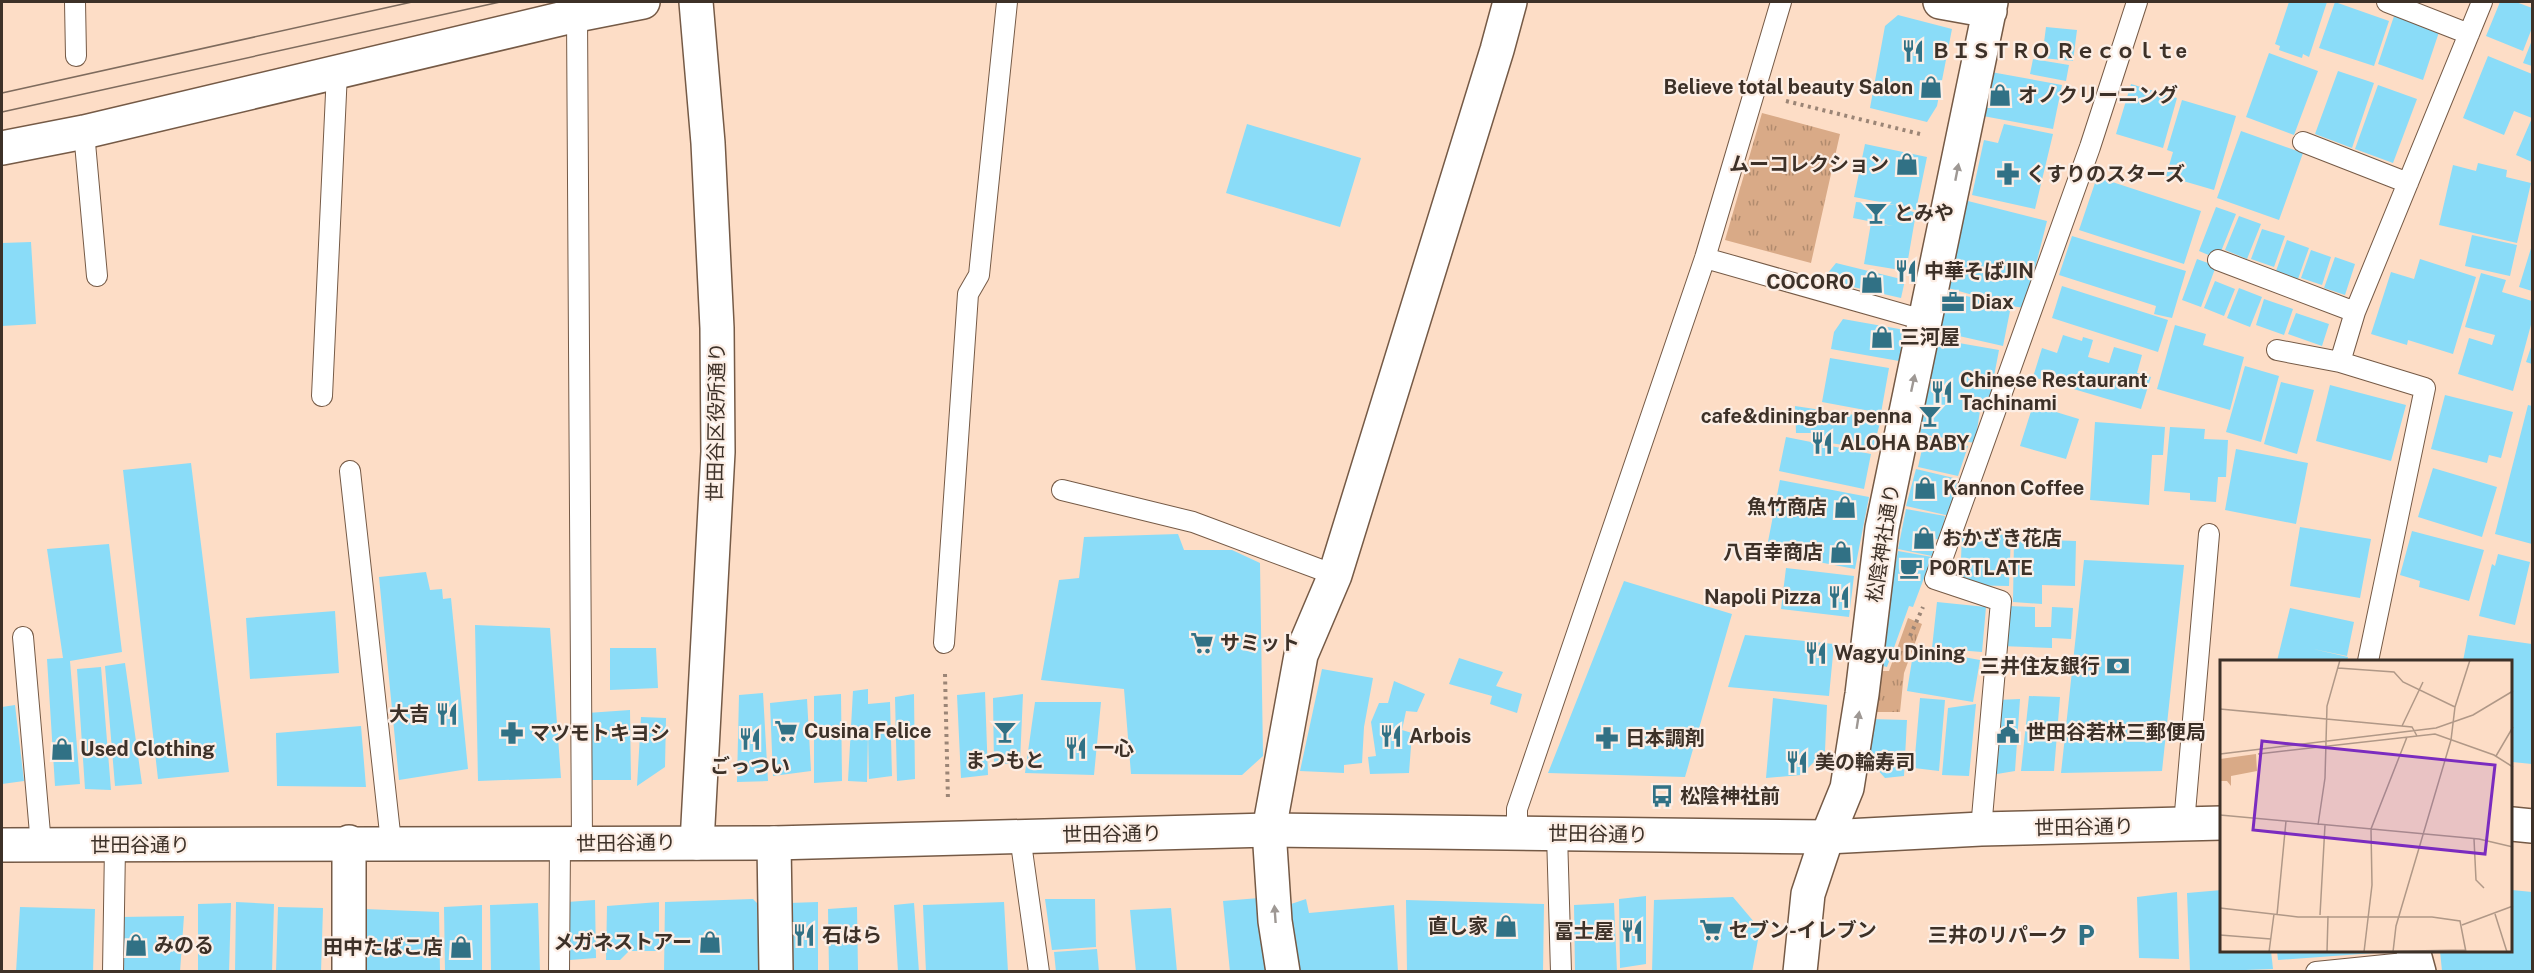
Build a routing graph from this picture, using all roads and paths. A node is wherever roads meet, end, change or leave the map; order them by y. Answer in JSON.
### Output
{"nodes":[{"id":1,"x":75,"y":2,"type":"edge"},
{"id":2,"x":643,"y":2,"type":"edge"},
{"id":3,"x":696,"y":2,"type":"edge"},
{"id":4,"x":1007,"y":2,"type":"edge"},
{"id":5,"x":1510,"y":2,"type":"edge"},
{"id":6,"x":1781,"y":2,"type":"edge"},
{"id":7,"x":1940,"y":2,"type":"edge"},
{"id":8,"x":2137,"y":2,"type":"edge"},
{"id":9,"x":2387,"y":2,"type":"edge"},
{"id":10,"x":2482,"y":2,"type":"edge"},
{"id":11,"x":1990,"y":6,"type":"edge"},
{"id":12,"x":577,"y":15,"type":"junction"},
{"id":13,"x":2469,"y":34,"type":"junction"},
{"id":14,"x":76,"y":56,"type":"dead end"},
{"id":15,"x":338,"y":72,"type":"junction"},
{"id":16,"x":1754,"y":92,"type":"junction"},
{"id":17,"x":84,"y":132,"type":"junction"},
{"id":18,"x":2303,"y":142,"type":"dead end"},
{"id":19,"x":1963,"y":145,"type":"junction"},
{"id":20,"x":2,"y":148,"type":"edge"},
{"id":21,"x":2408,"y":183,"type":"junction"},
{"id":22,"x":1705,"y":258,"type":"junction"},
{"id":23,"x":2218,"y":260,"type":"dead end"},
{"id":24,"x":96,"y":276,"type":"dead end"},
{"id":25,"x":2355,"y":312,"type":"junction"},
{"id":26,"x":1927,"y":321,"type":"junction"},
{"id":27,"x":2277,"y":350,"type":"dead end"},
{"id":28,"x":2340,"y":362,"type":"junction"},
{"id":29,"x":322,"y":396,"type":"dead end"},
{"id":30,"x":350,"y":471,"type":"dead end"},
{"id":31,"x":1062,"y":490,"type":"dead end"},
{"id":32,"x":2209,"y":534,"type":"dead end"},
{"id":33,"x":1335,"y":575,"type":"junction"},
{"id":34,"x":23,"y":637,"type":"dead end"},
{"id":35,"x":944,"y":643,"type":"joint"},
{"id":36,"x":2368,"y":660,"type":"edge"},
{"id":37,"x":2220,"y":823,"type":"edge"},
{"id":38,"x":2184,"y":824,"type":"junction"},
{"id":39,"x":2513,"y":824,"type":"edge"},
{"id":40,"x":2532,"y":826,"type":"edge"},
{"id":41,"x":1981,"y":829,"type":"junction"},
{"id":42,"x":1269,"y":830,"type":"junction"},
{"id":43,"x":1517,"y":834,"type":"junction"},
{"id":44,"x":1557,"y":834,"type":"junction"},
{"id":45,"x":1020,"y":836,"type":"junction"},
{"id":46,"x":1827,"y":837,"type":"junction"},
{"id":47,"x":950,"y":838,"type":"junction"},
{"id":48,"x":349,"y":842,"type":"junction"},
{"id":49,"x":391,"y":842,"type":"junction"},
{"id":50,"x":697,"y":843,"type":"junction"},
{"id":51,"x":774,"y":843,"type":"junction"},
{"id":52,"x":571,"y":844,"type":"junction"},
{"id":53,"x":2,"y":845,"type":"edge"},
{"id":54,"x":41,"y":845,"type":"junction"},
{"id":55,"x":115,"y":846,"type":"junction"},
{"id":56,"x":2416,"y":961,"type":"edge"},
{"id":57,"x":113,"y":972,"type":"edge"},
{"id":58,"x":349,"y":972,"type":"edge"},
{"id":59,"x":559,"y":972,"type":"edge"},
{"id":60,"x":776,"y":972,"type":"edge"},
{"id":61,"x":1038,"y":972,"type":"edge"},
{"id":62,"x":1283,"y":972,"type":"edge"},
{"id":63,"x":1562,"y":972,"type":"edge"},
{"id":64,"x":1800,"y":972,"type":"edge"},
{"id":65,"x":2316,"y":972,"type":"edge"}],
"edges":[{"from":1,"to":14,"type":"lane"},
{"from":2,"to":12,"type":"street"},
{"from":3,"to":50,"type":"street","name":"世田谷区役所通り"},
{"from":4,"to":35,"type":"lane"},
{"from":5,"to":33,"type":"street"},
{"from":6,"to":16,"type":"lane"},
{"from":7,"to":11,"type":"street"},
{"from":8,"to":41,"type":"lane"},
{"from":9,"to":13,"type":"lane"},
{"from":10,"to":13,"type":"lane"},
{"from":11,"to":19,"type":"street","name":"松陰神社通り"},
{"from":12,"to":15,"type":"street"},
{"from":12,"to":52,"type":"lane"},
{"from":13,"to":21,"type":"lane"},
{"from":15,"to":17,"type":"street"},
{"from":15,"to":29,"type":"lane"},
{"from":16,"to":19,"type":"path"},
{"from":16,"to":22,"type":"lane"},
{"from":17,"to":20,"type":"street"},
{"from":17,"to":24,"type":"lane"},
{"from":18,"to":21,"type":"lane"},
{"from":26,"to":19,"type":"street","name":"松陰神社通り","one_way":true},
{"from":21,"to":25,"type":"lane"},
{"from":22,"to":26,"type":"lane"},
{"from":22,"to":43,"type":"lane"},
{"from":23,"to":25,"type":"lane"},
{"from":25,"to":28,"type":"lane"},
{"from":46,"to":26,"type":"street","name":"松陰神社通り","one_way":true},
{"from":27,"to":28,"type":"lane"},
{"from":28,"to":36,"type":"lane"},
{"from":30,"to":49,"type":"lane"},
{"from":31,"to":33,"type":"lane"},
{"from":32,"to":38,"type":"lane"},
{"from":33,"to":42,"type":"street"},
{"from":34,"to":54,"type":"lane"},
{"from":35,"to":47,"type":"path"},
{"from":37,"to":38,"type":"street","name":"世田谷通り"},
{"from":38,"to":41,"type":"street","name":"世田谷通り"},
{"from":39,"to":40,"type":"street"},
{"from":41,"to":46,"type":"street","name":"世田谷通り"},
{"from":42,"to":43,"type":"street","name":"世田谷通り"},
{"from":42,"to":45,"type":"street","name":"世田谷通り"},
{"from":62,"to":42,"type":"street","one_way":true},
{"from":43,"to":44,"type":"street","name":"世田谷通り"},
{"from":44,"to":46,"type":"street","name":"世田谷通り"},
{"from":44,"to":63,"type":"lane"},
{"from":45,"to":47,"type":"street","name":"世田谷通り"},
{"from":45,"to":61,"type":"lane"},
{"from":46,"to":64,"type":"street","name":"松陰神社通り"},
{"from":47,"to":51,"type":"street","name":"世田谷通り"},
{"from":48,"to":49,"type":"street","name":"世田谷通り"},
{"from":48,"to":55,"type":"street","name":"世田谷通り"},
{"from":48,"to":58,"type":"street"},
{"from":49,"to":52,"type":"street","name":"世田谷通り"},
{"from":50,"to":51,"type":"street","name":"世田谷通り"},
{"from":50,"to":52,"type":"street","name":"世田谷通り"},
{"from":51,"to":60,"type":"street"},
{"from":52,"to":59,"type":"lane"},
{"from":53,"to":54,"type":"street","name":"世田谷通り"},
{"from":54,"to":55,"type":"street","name":"世田谷通り"},
{"from":55,"to":57,"type":"lane"},
{"from":56,"to":65,"type":"lane"}]}
